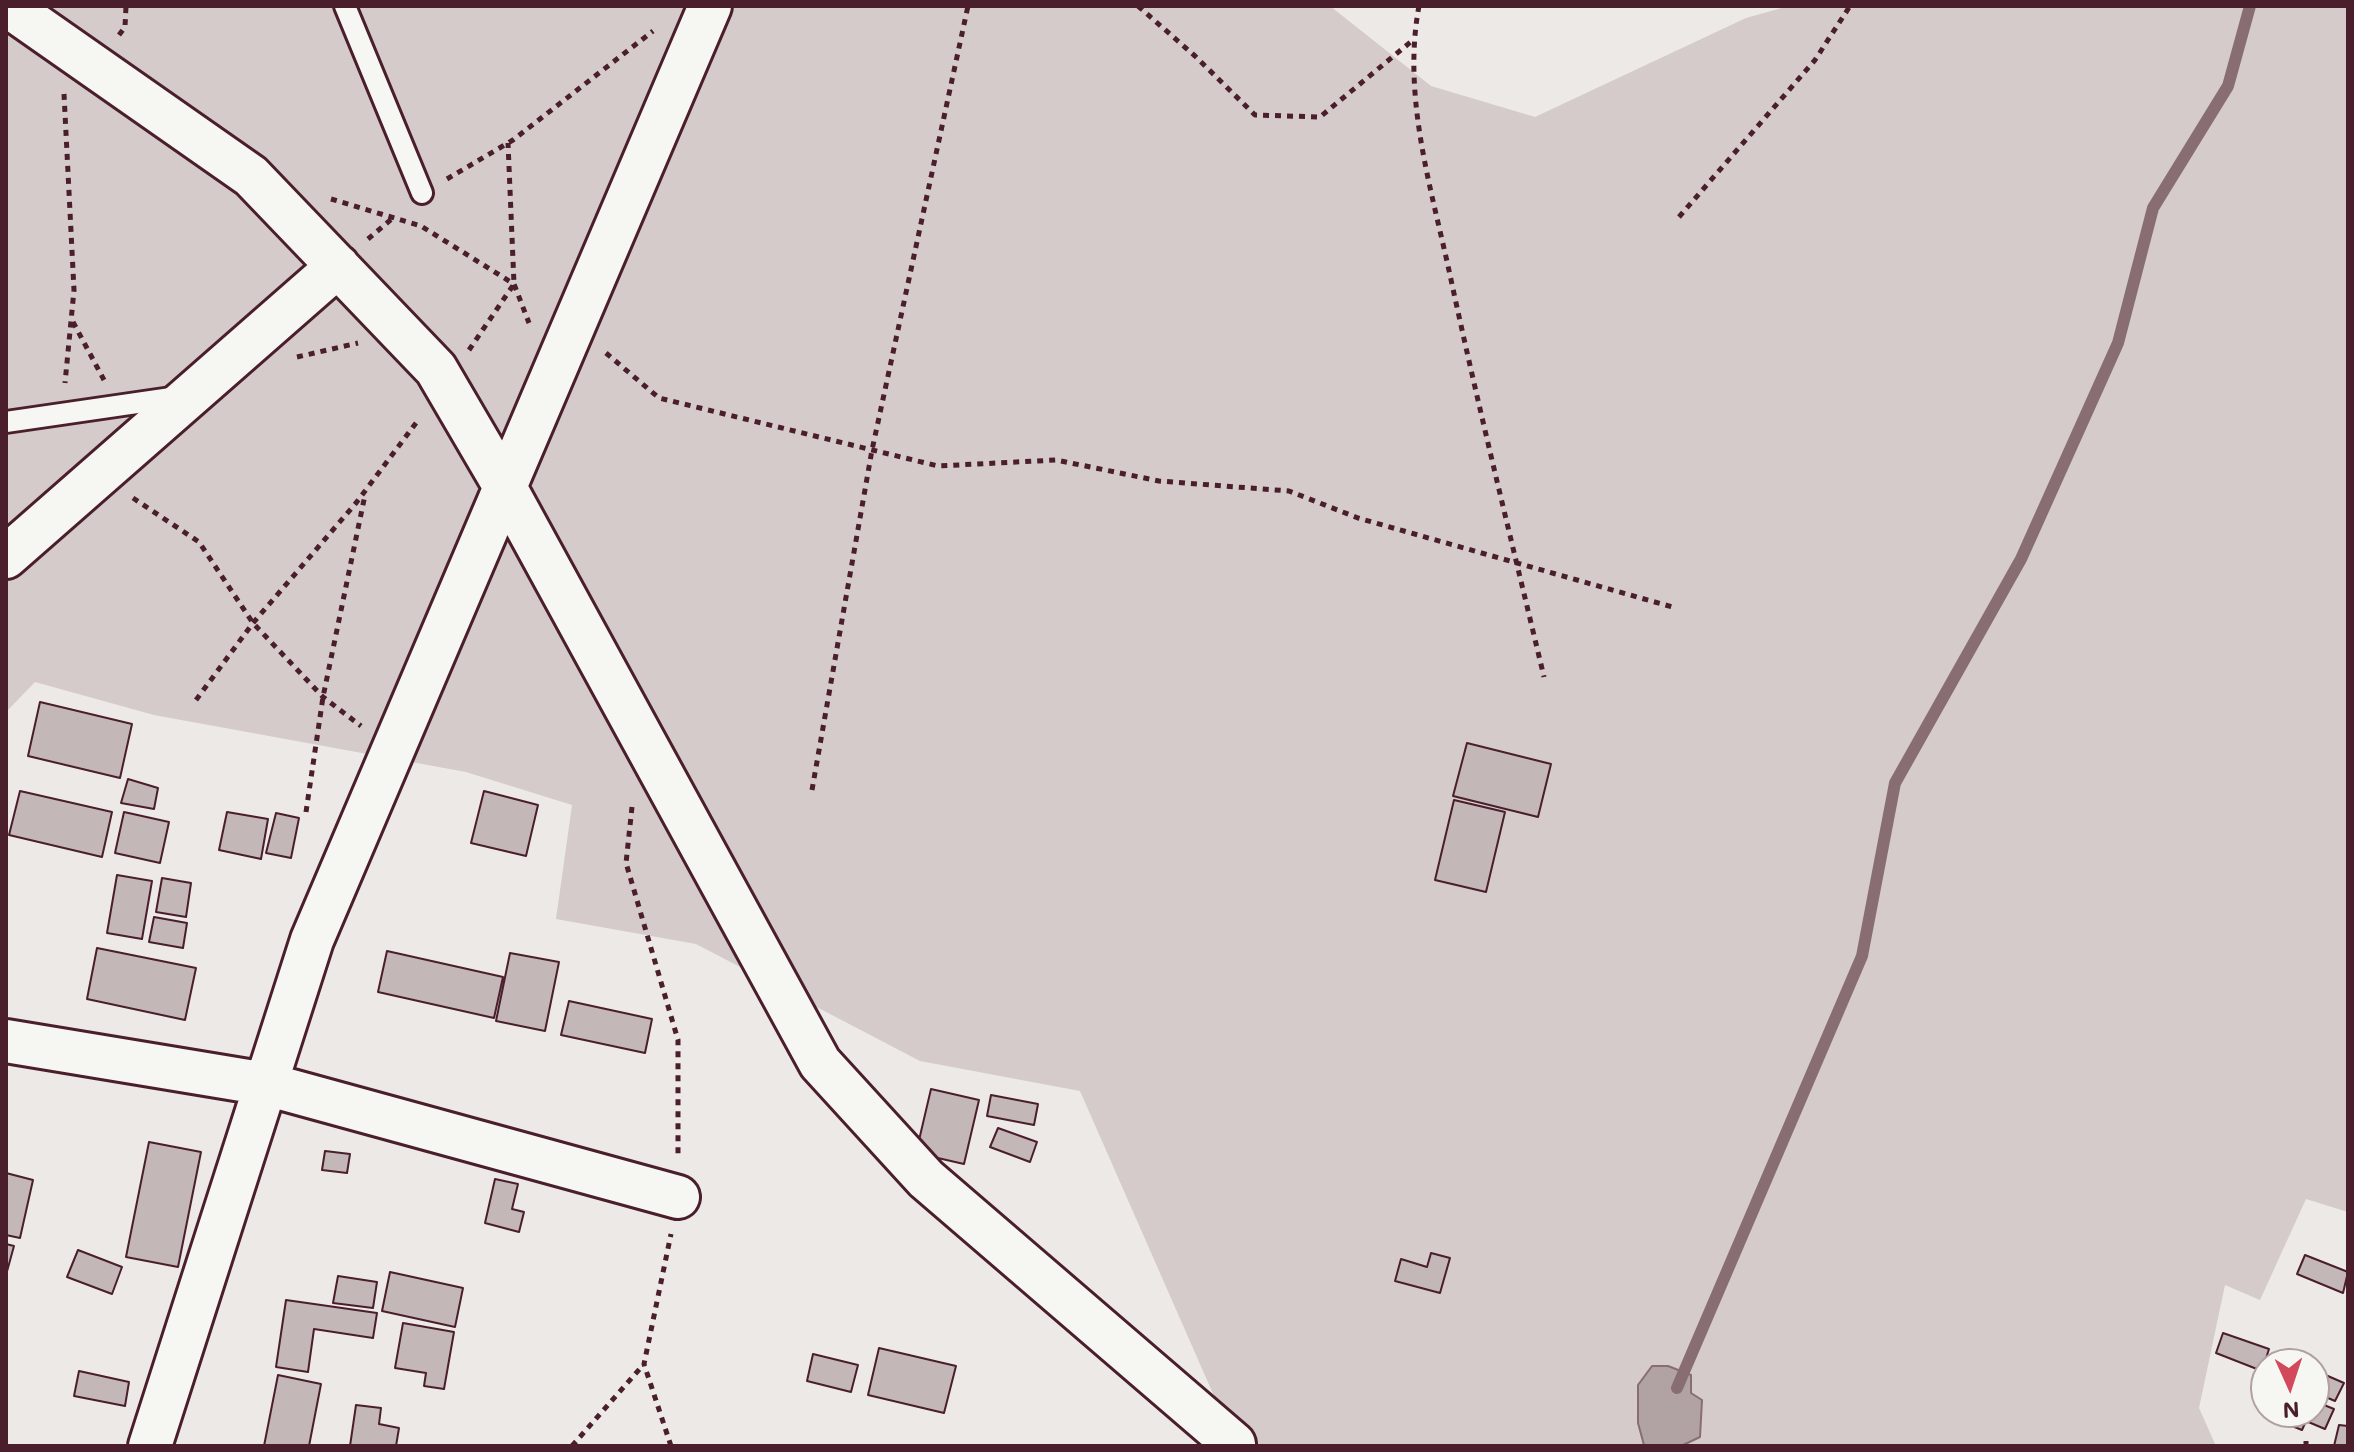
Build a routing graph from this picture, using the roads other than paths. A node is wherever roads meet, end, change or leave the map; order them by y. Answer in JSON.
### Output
{"nodes":[{"id":1,"x":8,"y":6,"type":"edge"},
{"id":2,"x":345,"y":6,"type":"edge"},
{"id":3,"x":710,"y":6,"type":"edge"},
{"id":4,"x":422,"y":193,"type":"road end"},
{"id":5,"x":338,"y":266,"type":"junction"},
{"id":6,"x":190,"y":395,"type":"junction"},
{"id":7,"x":6,"y":422,"type":"edge"},
{"id":8,"x":505,"y":487,"type":"junction"},
{"id":9,"x":6,"y":557,"type":"edge"},
{"id":10,"x":6,"y":1041,"type":"edge"},
{"id":11,"x":266,"y":1084,"type":"junction"},
{"id":12,"x":678,"y":1197,"type":"road end"},
{"id":13,"x":1234,"y":1444,"type":"dead end"},
{"id":14,"x":150,"y":1446,"type":"edge"}],
"edges":[{"from":1,"to":5,"type":"street"},
{"from":2,"to":4,"type":"lane"},
{"from":3,"to":8,"type":"street"},
{"from":5,"to":6,"type":"street"},
{"from":5,"to":8,"type":"street"},
{"from":6,"to":7,"type":"lane"},
{"from":6,"to":9,"type":"street"},
{"from":8,"to":11,"type":"street"},
{"from":8,"to":13,"type":"street"},
{"from":10,"to":11,"type":"street"},
{"from":11,"to":12,"type":"street"},
{"from":11,"to":14,"type":"street"}]}
